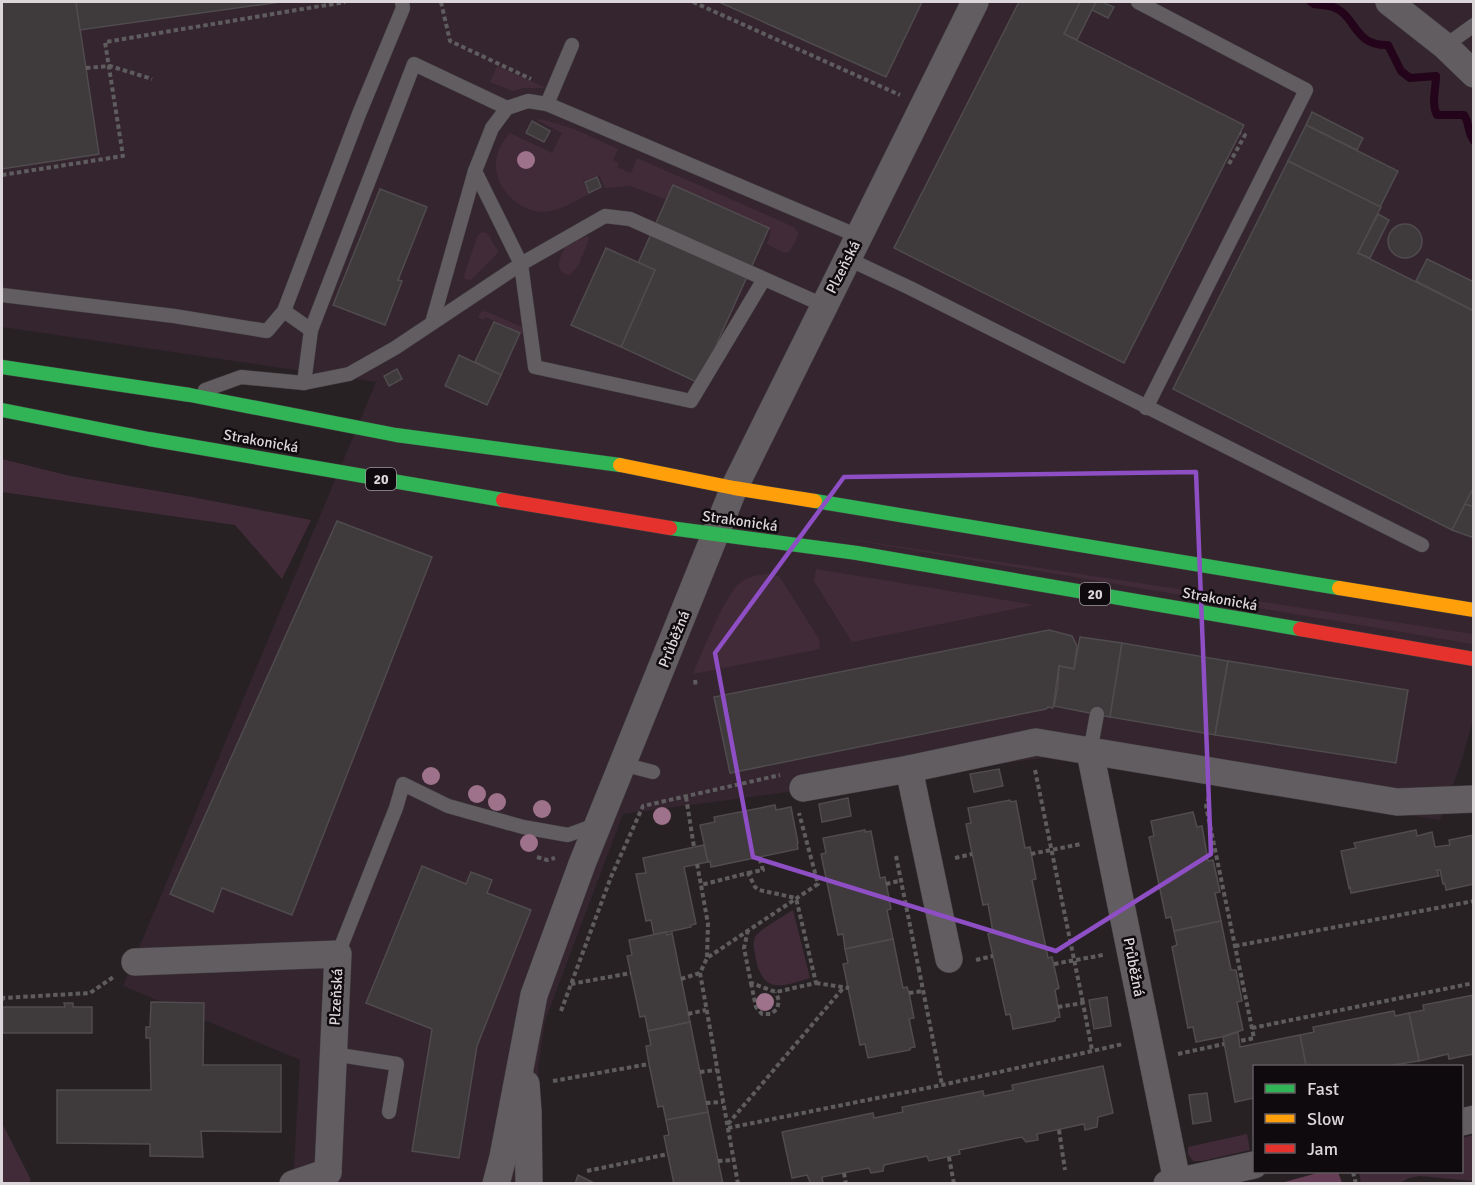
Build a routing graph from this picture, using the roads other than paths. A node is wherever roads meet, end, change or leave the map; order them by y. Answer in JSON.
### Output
{"nodes":[{"id":1,"x":402,"y":2,"type":"edge"},
{"id":2,"x":975,"y":2,"type":"edge"},
{"id":3,"x":1138,"y":2,"type":"edge"},
{"id":4,"x":1389,"y":2,"type":"edge"},
{"id":5,"x":1473,"y":25,"type":"edge"},
{"id":6,"x":572,"y":45,"type":"dead end"},
{"id":7,"x":1445,"y":46,"type":"junction"},
{"id":8,"x":1473,"y":74,"type":"edge"},
{"id":9,"x":547,"y":104,"type":"junction"},
{"id":10,"x":507,"y":108,"type":"junction"},
{"id":11,"x":475,"y":171,"type":"junction"},
{"id":12,"x":852,"y":247,"type":"junction"},
{"id":13,"x":521,"y":264,"type":"junction"},
{"id":14,"x":764,"y":279,"type":"junction"},
{"id":15,"x":2,"y":295,"type":"edge"},
{"id":16,"x":824,"y":305,"type":"junction"},
{"id":17,"x":284,"y":311,"type":"junction"},
{"id":18,"x":432,"y":323,"type":"junction"},
{"id":19,"x":311,"y":330,"type":"junction"},
{"id":20,"x":2,"y":367,"type":"edge"},
{"id":21,"x":304,"y":383,"type":"junction"},
{"id":22,"x":190,"y":396,"type":"junction"},
{"id":23,"x":1146,"y":408,"type":"junction"},
{"id":24,"x":2,"y":410,"type":"edge"},
{"id":25,"x":734,"y":488,"type":"junction"},
{"id":26,"x":716,"y":534,"type":"junction"},
{"id":27,"x":1422,"y":545,"type":"dead end"},
{"id":28,"x":1473,"y":610,"type":"edge"},
{"id":29,"x":1473,"y":659,"type":"edge"},
{"id":30,"x":1097,"y":714,"type":"dead end"},
{"id":31,"x":1090,"y":752,"type":"junction"},
{"id":32,"x":627,"y":753,"type":"junction"},
{"id":33,"x":909,"y":769,"type":"junction"},
{"id":34,"x":653,"y":772,"type":"dead end"},
{"id":35,"x":800,"y":798,"type":"road end"},
{"id":36,"x":1473,"y":799,"type":"edge"},
{"id":37,"x":598,"y":824,"type":"junction"},
{"id":38,"x":338,"y":954,"type":"junction"},
{"id":39,"x":135,"y":962,"type":"road end"},
{"id":40,"x":950,"y":962,"type":"road end"},
{"id":41,"x":522,"y":1050,"type":"junction"},
{"id":42,"x":333,"y":1053,"type":"junction"},
{"id":43,"x":389,"y":1112,"type":"dead end"},
{"id":44,"x":1253,"y":1165,"type":"edge"},
{"id":45,"x":336,"y":1178,"type":"edge"},
{"id":46,"x":1172,"y":1182,"type":"edge"},
{"id":47,"x":293,"y":1184,"type":"edge"},
{"id":48,"x":496,"y":1184,"type":"edge"},
{"id":49,"x":529,"y":1184,"type":"edge"}],
"edges":[{"from":1,"to":17,"type":"lane"},
{"from":2,"to":12,"type":"street","name":"Plzeňská"},
{"from":3,"to":23,"type":"lane"},
{"from":4,"to":7,"type":"street"},
{"from":5,"to":7,"type":"lane"},
{"from":6,"to":9,"type":"lane"},
{"from":7,"to":8,"type":"street"},
{"from":9,"to":10,"type":"lane"},
{"from":9,"to":12,"type":"lane"},
{"from":10,"to":11,"type":"lane"},
{"from":10,"to":19,"type":"lane"},
{"from":11,"to":13,"type":"lane"},
{"from":11,"to":18,"type":"lane"},
{"from":12,"to":16,"type":"street","name":"Plzeňská"},
{"from":12,"to":23,"type":"lane"},
{"from":13,"to":14,"type":"lane"},
{"from":13,"to":14,"type":"lane"},
{"from":13,"to":18,"type":"lane"},
{"from":14,"to":16,"type":"lane"},
{"from":15,"to":17,"type":"lane"},
{"from":16,"to":25,"type":"street","name":"Plzeňská"},
{"from":17,"to":19,"type":"lane"},
{"from":18,"to":21,"type":"lane"},
{"from":19,"to":21,"type":"lane"},
{"from":20,"to":22,"type":"main road","name":"Strakonická"},
{"from":21,"to":22,"type":"lane"},
{"from":22,"to":25,"type":"main road","name":"Strakonická"},
{"from":23,"to":27,"type":"lane"},
{"from":24,"to":26,"type":"main road","name":"Strakonická","number":"20"},
{"from":25,"to":26,"type":"street","name":"Plzeňská"},
{"from":25,"to":28,"type":"main road","name":"Strakonická"},
{"from":26,"to":29,"type":"main road","name":"Strakonická","number":"20"},
{"from":26,"to":32,"type":"street","name":"Průběžná"},
{"from":30,"to":31,"type":"lane"},
{"from":31,"to":33,"type":"street"},
{"from":31,"to":36,"type":"street"},
{"from":31,"to":46,"type":"street","name":"Průběžná"},
{"from":32,"to":34,"type":"lane"},
{"from":32,"to":37,"type":"street"},
{"from":33,"to":35,"type":"street"},
{"from":33,"to":40,"type":"street"},
{"from":37,"to":38,"type":"lane"},
{"from":37,"to":41,"type":"street"},
{"from":38,"to":39,"type":"street","name":"Plzeňská"},
{"from":38,"to":42,"type":"street","name":"Plzeňská"},
{"from":41,"to":48,"type":"street"},
{"from":41,"to":49,"type":"street"},
{"from":42,"to":43,"type":"lane"},
{"from":42,"to":45,"type":"street","name":"Plzeňská"},
{"from":44,"to":46,"type":"street","name":"Průběžná"},
{"from":45,"to":47,"type":"street","name":"Plzeňská"}]}
